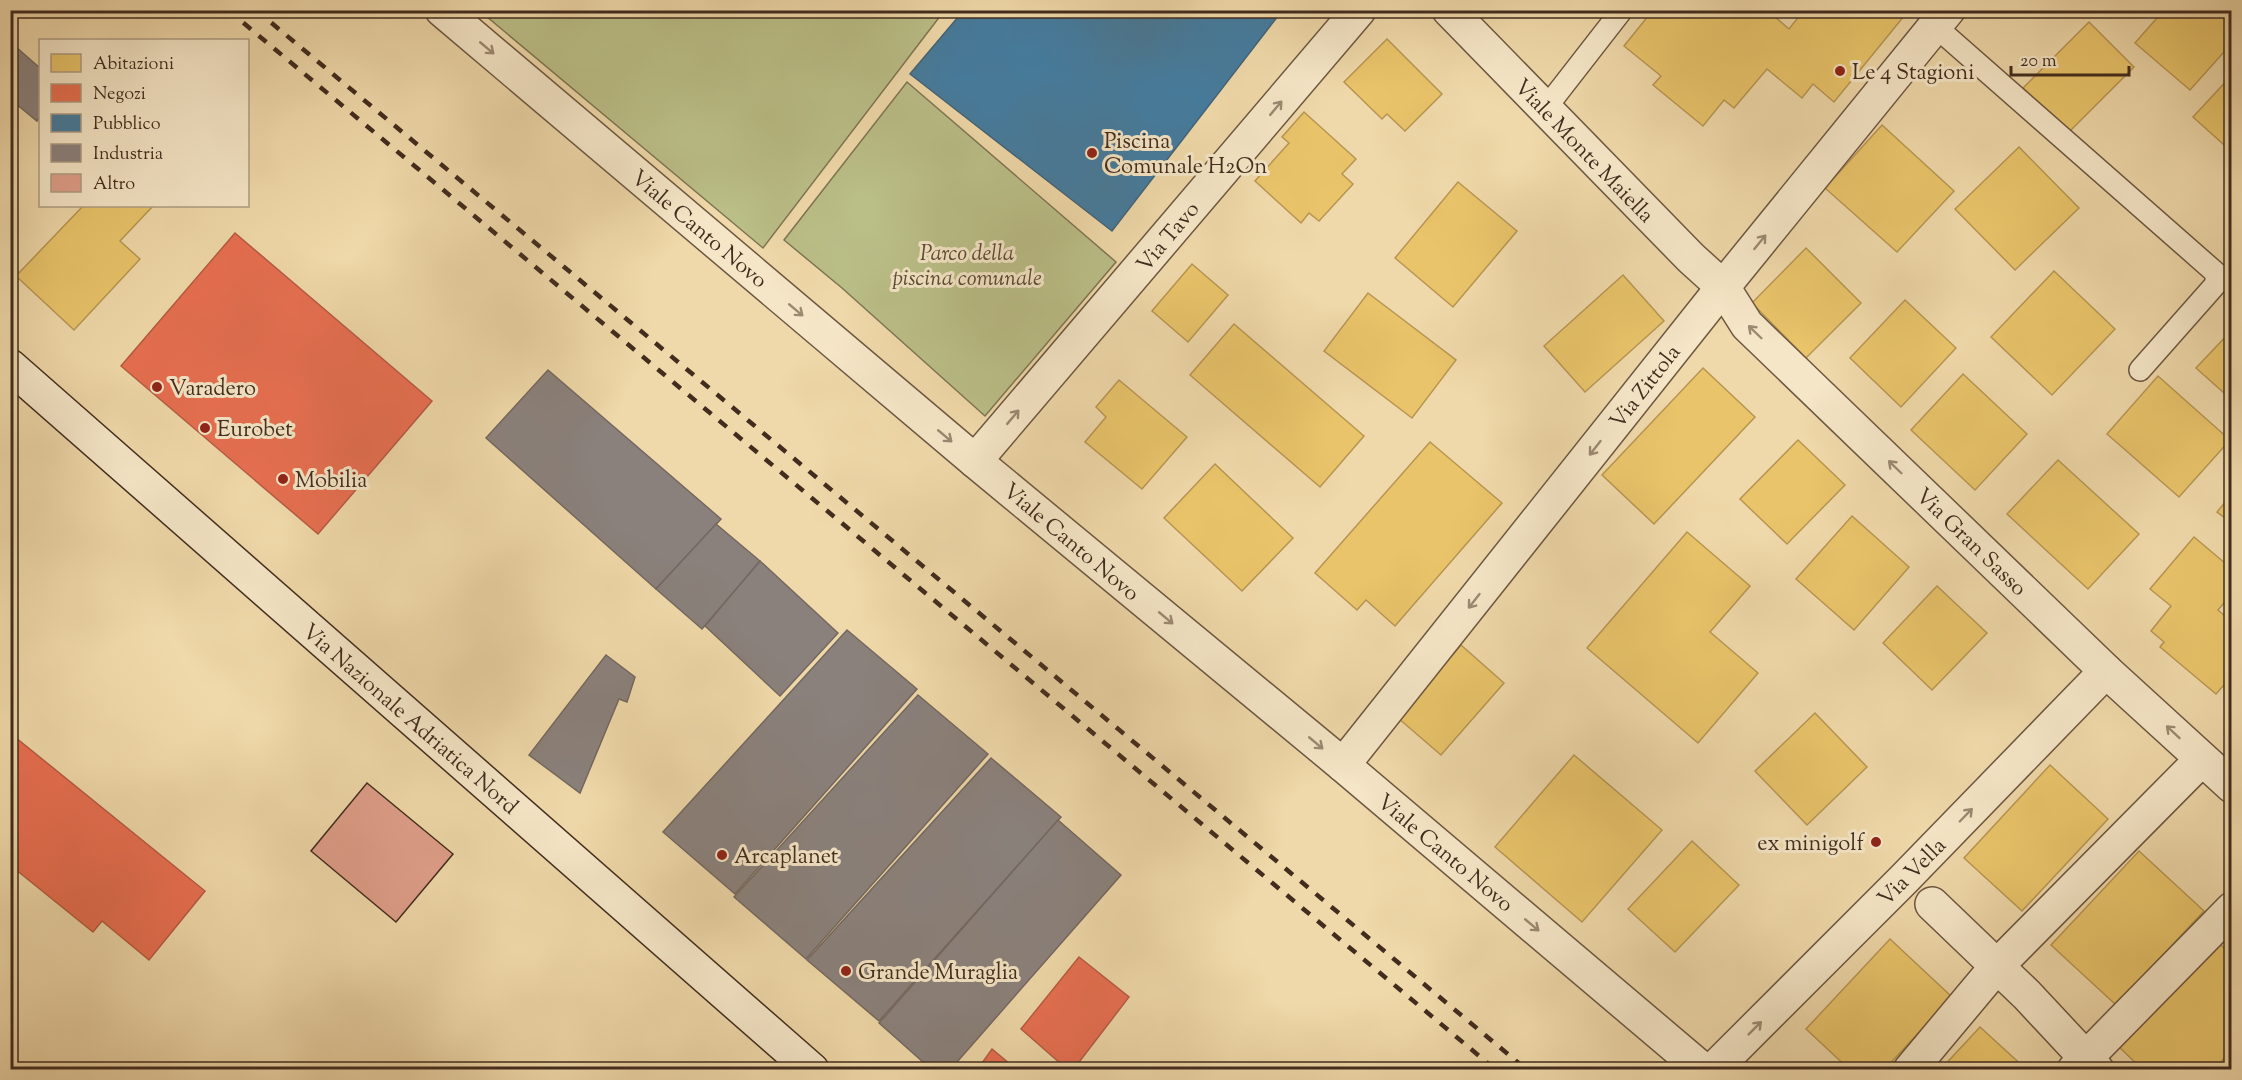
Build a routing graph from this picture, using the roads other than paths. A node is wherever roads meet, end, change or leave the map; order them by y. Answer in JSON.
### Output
{"nodes":[{"id":1,"x":442,"y":10,"type":"edge"},
{"id":2,"x":1359,"y":10,"type":"edge"},
{"id":3,"x":1449,"y":10,"type":"edge"},
{"id":4,"x":1622,"y":10,"type":"edge"},
{"id":5,"x":1941,"y":18,"type":"edge"},
{"id":6,"x":1545,"y":109,"type":"junction"},
{"id":7,"x":1723,"y":287,"type":"junction"},
{"id":8,"x":10,"y":366,"type":"edge"},
{"id":9,"x":2140,"y":370,"type":"dead end"},
{"id":10,"x":975,"y":461,"type":"junction"},
{"id":11,"x":2106,"y":671,"type":"junction"},
{"id":12,"x":2202,"y":759,"type":"junction"},
{"id":13,"x":1343,"y":765,"type":"junction"},
{"id":14,"x":2232,"y":786,"type":"edge"},
{"id":15,"x":1932,"y":903,"type":"dead end"},
{"id":16,"x":2232,"y":909,"type":"edge"},
{"id":17,"x":1997,"y":966,"type":"junction"},
{"id":18,"x":2085,"y":1066,"type":"edge"},
{"id":19,"x":812,"y":1070,"type":"edge"},
{"id":20,"x":1703,"y":1070,"type":"edge"},
{"id":21,"x":1713,"y":1070,"type":"edge"},
{"id":22,"x":1910,"y":1070,"type":"edge"}],
"edges":[{"from":1,"to":10,"type":"street","name":"Viale Canto Novo","one_way":true},
{"from":10,"to":2,"type":"street","name":"Via Tavo","one_way":true},
{"from":3,"to":6,"type":"street","name":"Viale Monte Maiella"},
{"from":4,"to":6,"type":"lane"},
{"from":7,"to":5,"type":"street","name":"Via Zittola","one_way":true},
{"from":5,"to":9,"type":"lane"},
{"from":6,"to":7,"type":"street","name":"Viale Monte Maiella"},
{"from":11,"to":7,"type":"street","name":"Via Gran Sasso","one_way":true},
{"from":7,"to":13,"type":"street","name":"Via Zittola","one_way":true},
{"from":8,"to":19,"type":"street","name":"Via Nazionale Adriatica Nord"},
{"from":10,"to":13,"type":"street","name":"Viale Canto Novo","one_way":true},
{"from":12,"to":11,"type":"street","name":"Via Gran Sasso","one_way":true},
{"from":21,"to":11,"type":"street","name":"Via Vella","one_way":true},
{"from":12,"to":14,"type":"street","name":"Via Gran Sasso"},
{"from":12,"to":17,"type":"street"},
{"from":13,"to":20,"type":"street","name":"Viale Canto Novo","one_way":true},
{"from":15,"to":17,"type":"street"},
{"from":16,"to":18,"type":"street"},
{"from":17,"to":18,"type":"street"},
{"from":17,"to":22,"type":"street"}]}
